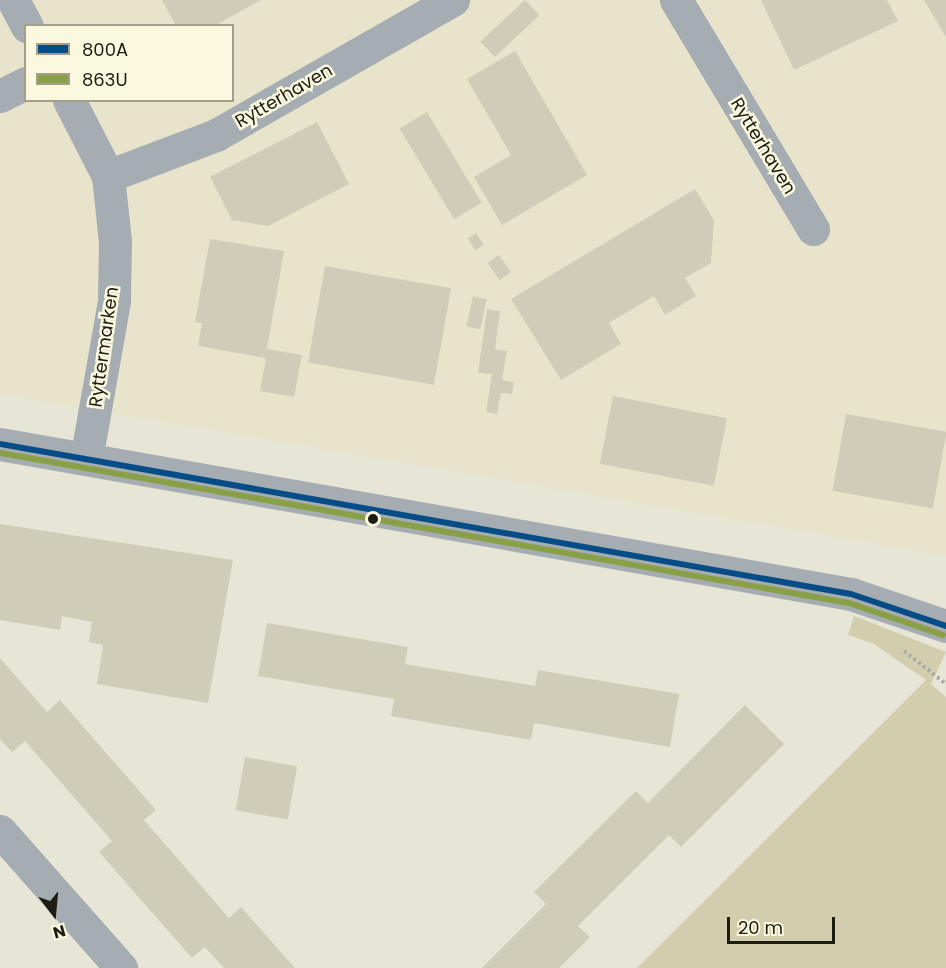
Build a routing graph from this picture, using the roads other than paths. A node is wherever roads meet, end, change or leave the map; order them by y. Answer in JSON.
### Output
{"nodes":[{"id":1,"x":13,"y":0,"type":"edge"},
{"id":2,"x":453,"y":0,"type":"edge"},
{"id":3,"x":676,"y":0,"type":"edge"},
{"id":4,"x":26,"y":24,"type":"edge"},
{"id":5,"x":24,"y":84,"type":"edge"},
{"id":6,"x":0,"y":96,"type":"edge"},
{"id":7,"x":70,"y":102,"type":"edge"},
{"id":8,"x":108,"y":176,"type":"junction"},
{"id":9,"x":813,"y":229,"type":"dead end"},
{"id":10,"x":0,"y":444,"type":"edge"},
{"id":11,"x":86,"y":459,"type":"junction"},
{"id":12,"x":946,"y":626,"type":"edge"},
{"id":13,"x":3,"y":840,"type":"edge"},
{"id":14,"x":121,"y":968,"type":"edge"}],
"edges":[{"from":1,"to":4,"type":"street"},
{"from":2,"to":8,"type":"street","name":"Rytterhaven"},
{"from":3,"to":9,"type":"street","name":"Rytterhaven"},
{"from":5,"to":6,"type":"street"},
{"from":7,"to":8,"type":"street","name":"Ryttermarken"},
{"from":8,"to":11,"type":"street","name":"Ryttermarken"},
{"from":10,"to":11,"type":"street"},
{"from":11,"to":12,"type":"street"},
{"from":13,"to":14,"type":"street"}]}
